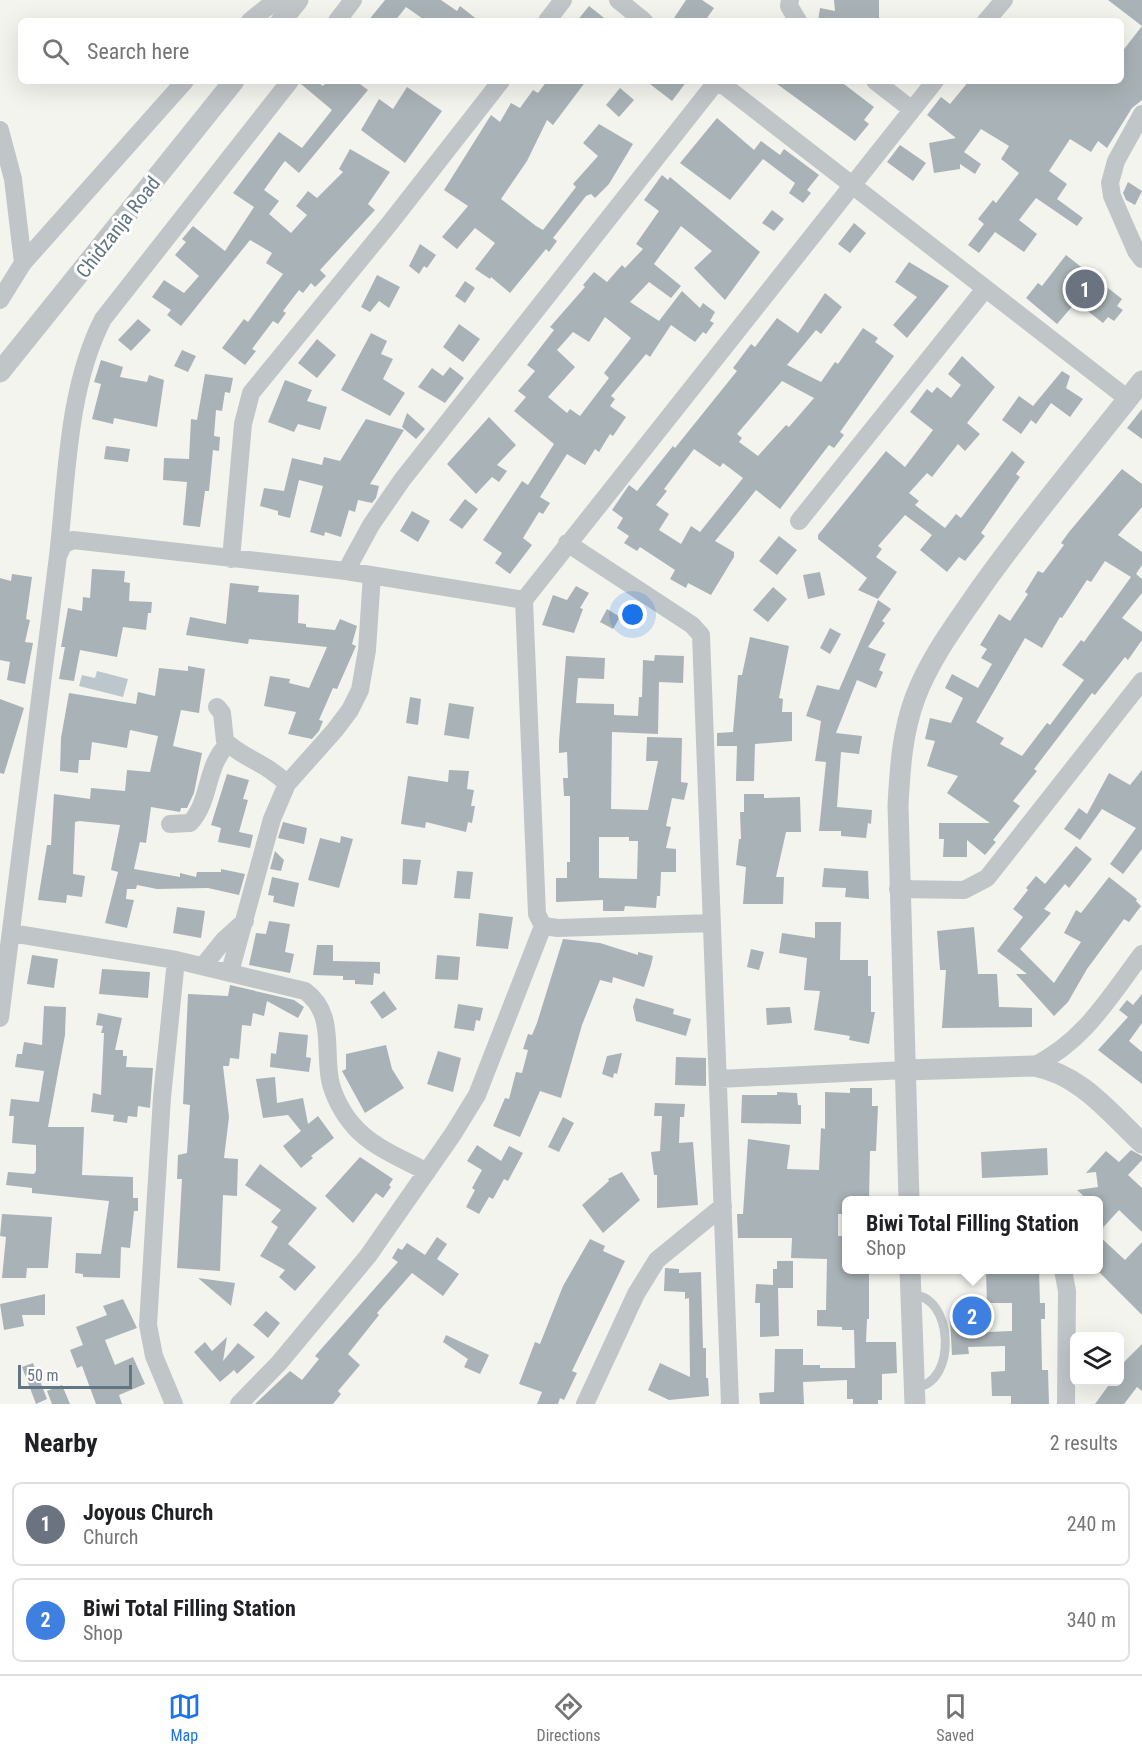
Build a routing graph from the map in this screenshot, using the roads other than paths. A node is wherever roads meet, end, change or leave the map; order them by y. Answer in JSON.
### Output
{"nodes":[{"id":1,"x":276,"y":0,"type":"edge"},
{"id":2,"x":298,"y":0,"type":"edge"},
{"id":3,"x":353,"y":0,"type":"edge"},
{"id":4,"x":563,"y":0,"type":"edge"},
{"id":5,"x":618,"y":0,"type":"edge"},
{"id":6,"x":790,"y":0,"type":"edge"},
{"id":7,"x":1004,"y":0,"type":"edge"},
{"id":8,"x":254,"y":18,"type":"edge"},
{"id":9,"x":283,"y":18,"type":"edge"},
{"id":10,"x":339,"y":18,"type":"edge"},
{"id":11,"x":549,"y":18,"type":"edge"},
{"id":12,"x":640,"y":18,"type":"edge"},
{"id":13,"x":796,"y":18,"type":"edge"},
{"id":14,"x":989,"y":18,"type":"edge"},
{"id":15,"x":181,"y":84,"type":"edge"},
{"id":16,"x":232,"y":84,"type":"edge"},
{"id":17,"x":288,"y":84,"type":"edge"},
{"id":18,"x":499,"y":84,"type":"edge"},
{"id":19,"x":715,"y":84,"type":"edge"},
{"id":20,"x":721,"y":84,"type":"edge"},
{"id":21,"x":880,"y":84,"type":"edge"},
{"id":22,"x":932,"y":84,"type":"edge"},
{"id":23,"x":911,"y":108,"type":"junction"},
{"id":24,"x":1142,"y":114,"type":"edge"},
{"id":25,"x":0,"y":130,"type":"edge"},
{"id":26,"x":851,"y":186,"type":"junction"},
{"id":27,"x":1142,"y":259,"type":"edge"},
{"id":28,"x":23,"y":263,"type":"junction"},
{"id":29,"x":985,"y":289,"type":"junction"},
{"id":30,"x":0,"y":300,"type":"edge"},
{"id":31,"x":0,"y":372,"type":"edge"},
{"id":32,"x":1142,"y":381,"type":"edge"},
{"id":33,"x":1128,"y":399,"type":"junction"},
{"id":34,"x":799,"y":521,"type":"dead end"},
{"id":35,"x":567,"y":543,"type":"junction"},
{"id":36,"x":57,"y":556,"type":"junction"},
{"id":37,"x":231,"y":560,"type":"junction"},
{"id":38,"x":346,"y":571,"type":"junction"},
{"id":39,"x":372,"y":575,"type":"junction"},
{"id":40,"x":524,"y":600,"type":"junction"},
{"id":41,"x":1142,"y":681,"type":"edge"},
{"id":42,"x":217,"y":707,"type":"dead end"},
{"id":43,"x":228,"y":744,"type":"junction"},
{"id":44,"x":287,"y":784,"type":"junction"},
{"id":45,"x":170,"y":824,"type":"dead end"},
{"id":46,"x":898,"y":890,"type":"junction"},
{"id":47,"x":247,"y":919,"type":"junction"},
{"id":48,"x":712,"y":923,"type":"junction"},
{"id":49,"x":543,"y":926,"type":"junction"},
{"id":50,"x":11,"y":933,"type":"junction"},
{"id":51,"x":1142,"y":954,"type":"edge"},
{"id":52,"x":176,"y":960,"type":"junction"},
{"id":53,"x":203,"y":966,"type":"junction"},
{"id":54,"x":230,"y":972,"type":"junction"},
{"id":55,"x":0,"y":1017,"type":"edge"},
{"id":56,"x":1034,"y":1066,"type":"junction"},
{"id":57,"x":906,"y":1070,"type":"junction"},
{"id":58,"x":719,"y":1078,"type":"junction"},
{"id":59,"x":1142,"y":1143,"type":"edge"},
{"id":60,"x":427,"y":1172,"type":"junction"},
{"id":61,"x":909,"y":1196,"type":"edge"},
{"id":62,"x":723,"y":1206,"type":"junction"},
{"id":63,"x":910,"y":1274,"type":"edge"},
{"id":64,"x":1064,"y":1274,"type":"edge"},
{"id":65,"x":911,"y":1295,"type":"junction"},
{"id":66,"x":915,"y":1395,"type":"edge"},
{"id":67,"x":174,"y":1404,"type":"edge"},
{"id":68,"x":239,"y":1404,"type":"edge"},
{"id":69,"x":585,"y":1404,"type":"edge"},
{"id":70,"x":730,"y":1404,"type":"edge"},
{"id":71,"x":1066,"y":1404,"type":"edge"}],
"edges":[{"from":1,"to":8,"type":"street"},
{"from":2,"to":9,"type":"street"},
{"from":3,"to":10,"type":"street"},
{"from":4,"to":11,"type":"street"},
{"from":5,"to":12,"type":"street"},
{"from":6,"to":13,"type":"street"},
{"from":7,"to":14,"type":"street"},
{"from":15,"to":28,"type":"street"},
{"from":16,"to":31,"type":"street","name":"Chidzanja Road"},
{"from":17,"to":36,"type":"street"},
{"from":18,"to":37,"type":"street"},
{"from":19,"to":38,"type":"street"},
{"from":20,"to":26,"type":"street"},
{"from":21,"to":23,"type":"street"},
{"from":22,"to":23,"type":"street"},
{"from":23,"to":26,"type":"street"},
{"from":24,"to":27,"type":"street"},
{"from":25,"to":28,"type":"street"},
{"from":26,"to":29,"type":"street"},
{"from":26,"to":35,"type":"street"},
{"from":28,"to":30,"type":"street"},
{"from":29,"to":33,"type":"street"},
{"from":29,"to":34,"type":"street"},
{"from":32,"to":33,"type":"street"},
{"from":33,"to":46,"type":"street"},
{"from":35,"to":40,"type":"street"},
{"from":35,"to":48,"type":"street"},
{"from":36,"to":37,"type":"street"},
{"from":36,"to":50,"type":"street"},
{"from":37,"to":38,"type":"street"},
{"from":38,"to":39,"type":"street"},
{"from":39,"to":40,"type":"street"},
{"from":39,"to":44,"type":"street"},
{"from":40,"to":49,"type":"street"},
{"from":41,"to":46,"type":"street"},
{"from":42,"to":43,"type":"street"},
{"from":43,"to":44,"type":"street"},
{"from":43,"to":45,"type":"street"},
{"from":44,"to":47,"type":"street"},
{"from":46,"to":57,"type":"street"},
{"from":47,"to":53,"type":"street"},
{"from":47,"to":54,"type":"street"},
{"from":48,"to":49,"type":"street"},
{"from":48,"to":58,"type":"street"},
{"from":49,"to":60,"type":"street"},
{"from":50,"to":52,"type":"street"},
{"from":50,"to":55,"type":"street"},
{"from":51,"to":56,"type":"street"},
{"from":52,"to":53,"type":"street"},
{"from":52,"to":67,"type":"street"},
{"from":53,"to":54,"type":"street"},
{"from":54,"to":60,"type":"street"},
{"from":56,"to":57,"type":"street"},
{"from":56,"to":59,"type":"street"},
{"from":57,"to":58,"type":"street"},
{"from":57,"to":61,"type":"street"},
{"from":58,"to":62,"type":"street"},
{"from":60,"to":68,"type":"street"},
{"from":62,"to":69,"type":"street"},
{"from":62,"to":70,"type":"street"},
{"from":63,"to":65,"type":"street"},
{"from":64,"to":71,"type":"street"},
{"from":65,"to":66,"type":"street"},
{"from":65,"to":66,"type":"lane"}]}
